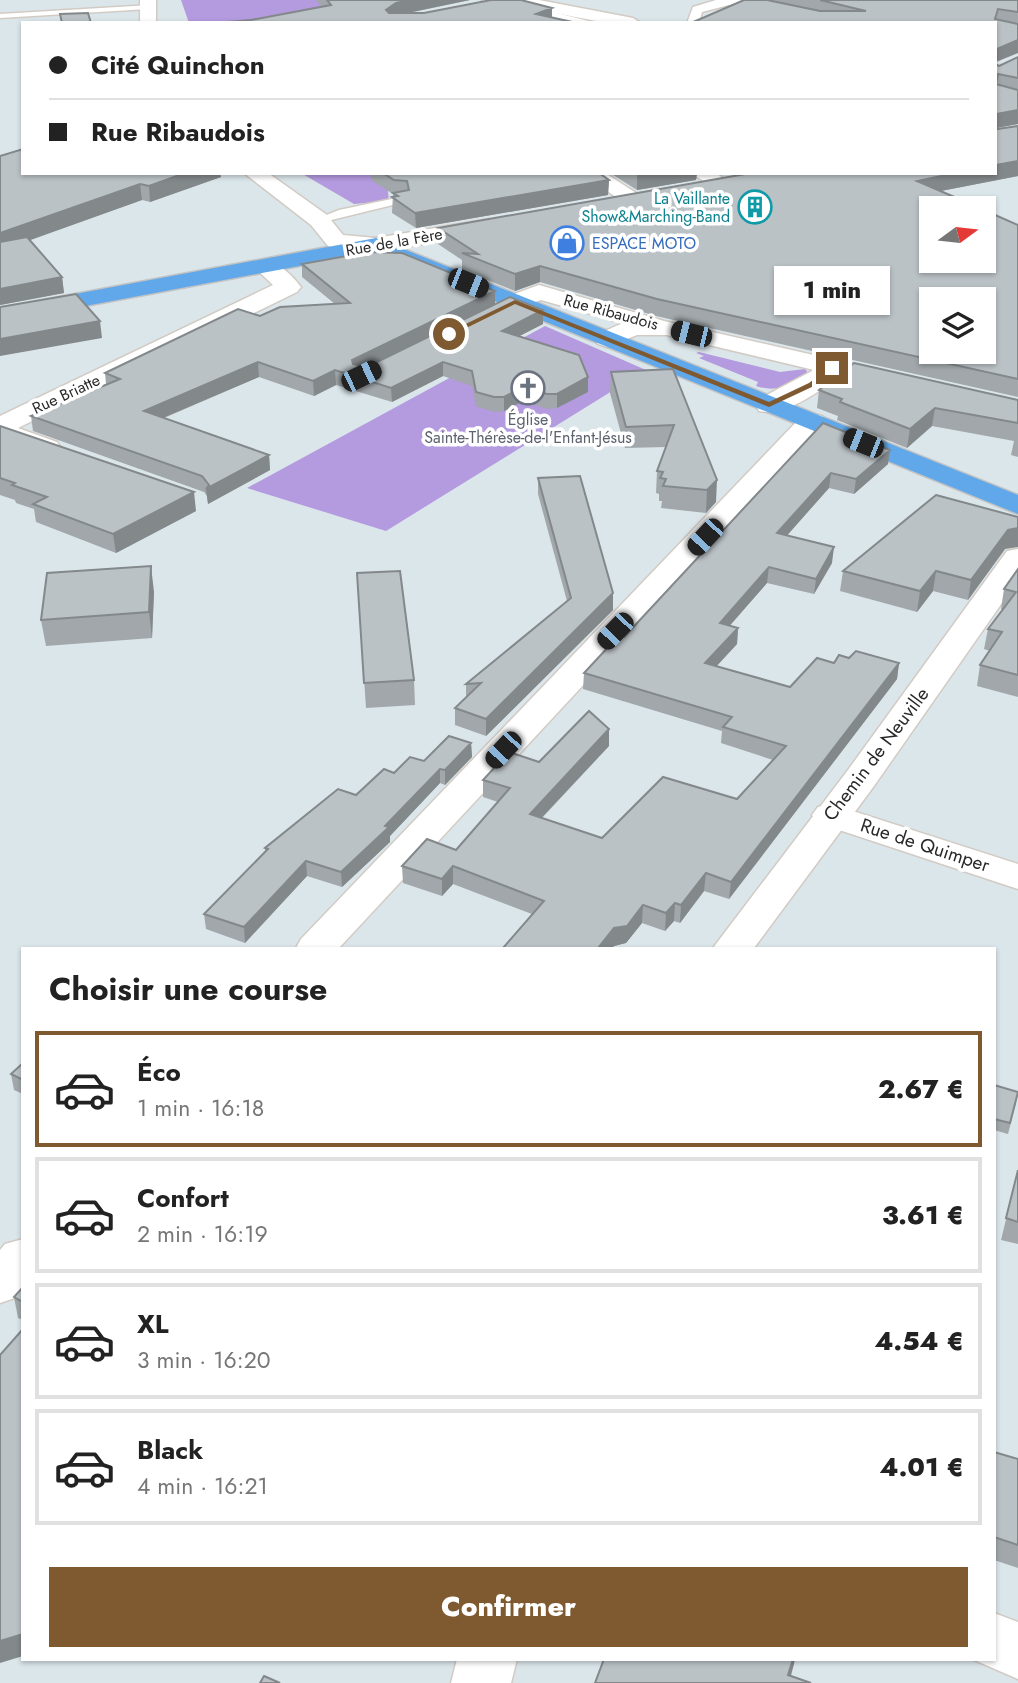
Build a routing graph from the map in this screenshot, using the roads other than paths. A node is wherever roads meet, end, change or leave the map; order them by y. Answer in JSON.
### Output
{"nodes":[{"id":1,"x":515,"y":0,"type":"edge"},
{"id":2,"x":724,"y":1,"type":"edge"},
{"id":3,"x":492,"y":2,"type":"edge"},
{"id":4,"x":762,"y":2,"type":"edge"},
{"id":5,"x":471,"y":8,"type":"edge"},
{"id":6,"x":148,"y":10,"type":"edge"},
{"id":7,"x":777,"y":10,"type":"edge"},
{"id":8,"x":0,"y":16,"type":"edge"},
{"id":9,"x":623,"y":18,"type":"edge"},
{"id":10,"x":582,"y":21,"type":"edge"},
{"id":11,"x":694,"y":21,"type":"edge"},
{"id":12,"x":257,"y":175,"type":"edge"},
{"id":13,"x":593,"y":175,"type":"edge"},
{"id":14,"x":704,"y":175,"type":"edge"},
{"id":15,"x":748,"y":180,"type":"edge"},
{"id":16,"x":721,"y":184,"type":"junction"},
{"id":17,"x":685,"y":191,"type":"edge"},
{"id":18,"x":660,"y":195,"type":"edge"},
{"id":19,"x":401,"y":200,"type":"edge"},
{"id":20,"x":636,"y":200,"type":"junction"},
{"id":21,"x":609,"y":205,"type":"edge"},
{"id":22,"x":320,"y":220,"type":"junction"},
{"id":23,"x":515,"y":221,"type":"edge"},
{"id":24,"x":376,"y":245,"type":"junction"},
{"id":25,"x":265,"y":266,"type":"junction"},
{"id":26,"x":509,"y":305,"type":"junction"},
{"id":27,"x":0,"y":315,"type":"edge"},
{"id":28,"x":667,"y":328,"type":"junction"},
{"id":29,"x":607,"y":339,"type":"junction"},
{"id":30,"x":832,"y":368,"type":"junction"},
{"id":31,"x":926,"y":388,"type":"edge"},
{"id":32,"x":769,"y":405,"type":"junction"},
{"id":33,"x":812,"y":422,"type":"junction"},
{"id":34,"x":65,"y":454,"type":"edge"},
{"id":35,"x":1018,"y":505,"type":"edge"},
{"id":36,"x":1018,"y":558,"type":"edge"},
{"id":37,"x":831,"y":815,"type":"junction"},
{"id":38,"x":1018,"y":877,"type":"edge"},
{"id":39,"x":317,"y":947,"type":"edge"},
{"id":40,"x":734,"y":947,"type":"edge"},
{"id":41,"x":21,"y":1260,"type":"edge"},
{"id":42,"x":0,"y":1283,"type":"edge"},
{"id":43,"x":996,"y":1642,"type":"edge"},
{"id":44,"x":1018,"y":1651,"type":"edge"},
{"id":45,"x":486,"y":1661,"type":"edge"},
{"id":46,"x":481,"y":1683,"type":"edge"}],
"edges":[{"from":1,"to":3,"type":"street"},
{"from":1,"to":9,"type":"street"},
{"from":2,"to":4,"type":"street"},
{"from":2,"to":11,"type":"street"},
{"from":3,"to":5,"type":"street"},
{"from":3,"to":10,"type":"street"},
{"from":4,"to":7,"type":"street"},
{"from":6,"to":8,"type":"lane"},
{"from":12,"to":22,"type":"street"},
{"from":13,"to":20,"type":"street"},
{"from":14,"to":16,"type":"street"},
{"from":15,"to":16,"type":"street"},
{"from":16,"to":17,"type":"street"},
{"from":18,"to":20,"type":"street"},
{"from":19,"to":22,"type":"lane"},
{"from":20,"to":21,"type":"street"},
{"from":22,"to":24,"type":"street"},
{"from":23,"to":24,"type":"street","name":"Rue de la Fère"},
{"from":24,"to":25,"type":"main road","name":"Rue de la Fère"},
{"from":24,"to":26,"type":"main road"},
{"from":25,"to":27,"type":"main road","name":"Rue de la Fère"},
{"from":25,"to":34,"type":"street","name":"Rue Briatte"},
{"from":26,"to":28,"type":"street","name":"Rue Ribaudois"},
{"from":26,"to":29,"type":"main road"},
{"from":28,"to":29,"type":"street","name":"Rue Ribaudois"},
{"from":28,"to":30,"type":"street","name":"Rue Ribaudois"},
{"from":29,"to":32,"type":"main road"},
{"from":30,"to":31,"type":"street","name":"Rue Ribaudois"},
{"from":30,"to":32,"type":"street"},
{"from":32,"to":33,"type":"main road"},
{"from":33,"to":35,"type":"main road"},
{"from":33,"to":39,"type":"street"},
{"from":36,"to":37,"type":"street","name":"Chemin de Neuville"},
{"from":37,"to":38,"type":"street","name":"Rue de Quimper"},
{"from":37,"to":40,"type":"street","name":"Chemin de Neuville"},
{"from":41,"to":42,"type":"street"},
{"from":43,"to":44,"type":"street"},
{"from":45,"to":46,"type":"street"}]}
